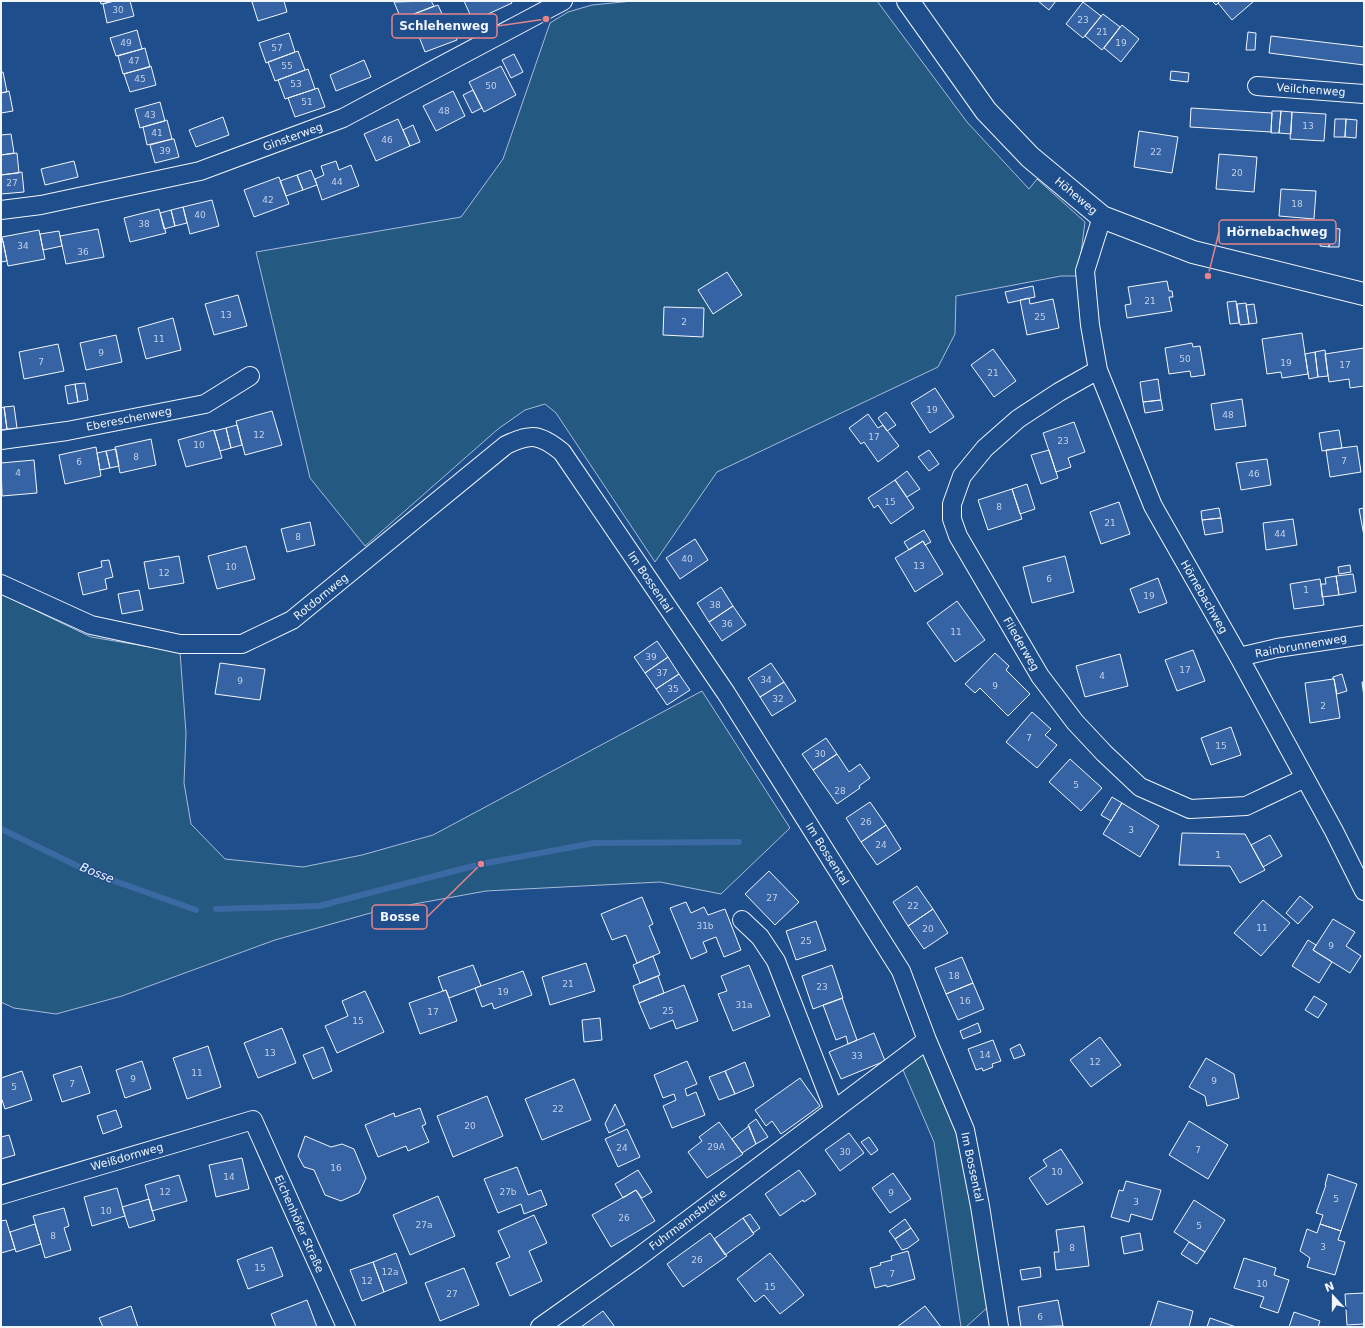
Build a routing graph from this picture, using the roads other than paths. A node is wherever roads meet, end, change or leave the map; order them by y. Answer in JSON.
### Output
{"nodes":[{"id":1,"x":563,"y":1,"type":"edge"},
{"id":2,"x":908,"y":1,"type":"edge"},
{"id":3,"x":1257,"y":86,"type":"dead end"},
{"id":4,"x":1364,"y":94,"type":"edge"},
{"id":5,"x":1,"y":210,"type":"edge"},
{"id":6,"x":1102,"y":217,"type":"junction"},
{"id":7,"x":1364,"y":294,"type":"edge"},
{"id":8,"x":1098,"y":370,"type":"junction"},
{"id":9,"x":250,"y":376,"type":"dead end"},
{"id":10,"x":538,"y":437,"type":"joint"},
{"id":11,"x":1,"y":440,"type":"edge"},
{"id":12,"x":1,"y":584,"type":"edge"},
{"id":13,"x":1364,"y":636,"type":"edge"},
{"id":14,"x":1239,"y":657,"type":"junction"},
{"id":15,"x":1305,"y":778,"type":"junction"},
{"id":16,"x":1364,"y":891,"type":"edge"},
{"id":17,"x":742,"y":920,"type":"dead end"},
{"id":18,"x":927,"y":1040,"type":"junction"},
{"id":19,"x":834,"y":1110,"type":"junction"},
{"id":20,"x":253,"y":1120,"type":"joint"},
{"id":21,"x":1,"y":1194,"type":"edge"},
{"id":22,"x":346,"y":1327,"type":"edge"},
{"id":23,"x":540,"y":1327,"type":"edge"},
{"id":24,"x":1000,"y":1327,"type":"edge"}],
"edges":[{"from":1,"to":5,"type":"street","name":"Ginsterweg"},
{"from":2,"to":6,"type":"street","name":"Höheweg"},
{"from":3,"to":4,"type":"street","name":"Veilchenweg"},
{"from":6,"to":7,"type":"street","name":"Höheweg"},
{"from":6,"to":8,"type":"street","name":"Hörnebachweg"},
{"from":8,"to":14,"type":"street","name":"Hörnebachweg"},
{"from":8,"to":15,"type":"street","name":"Fliederweg"},
{"from":9,"to":11,"type":"street","name":"Ebereschenweg"},
{"from":10,"to":12,"type":"street","name":"Rotdornweg"},
{"from":10,"to":18,"type":"street","name":"Im Bossental"},
{"from":13,"to":14,"type":"street","name":"Rainbrunnenweg"},
{"from":14,"to":15,"type":"street","name":"Hörnebachweg"},
{"from":15,"to":16,"type":"street","name":"Hörnebachweg"},
{"from":17,"to":19,"type":"street"},
{"from":18,"to":19,"type":"street","name":"Fuhrmannsbreite"},
{"from":18,"to":24,"type":"street","name":"Im Bossental"},
{"from":19,"to":23,"type":"street","name":"Fuhrmannsbreite"},
{"from":20,"to":21,"type":"street","name":"Weißdornweg"},
{"from":20,"to":22,"type":"street","name":"Eichenhöfer Straße"}]}
